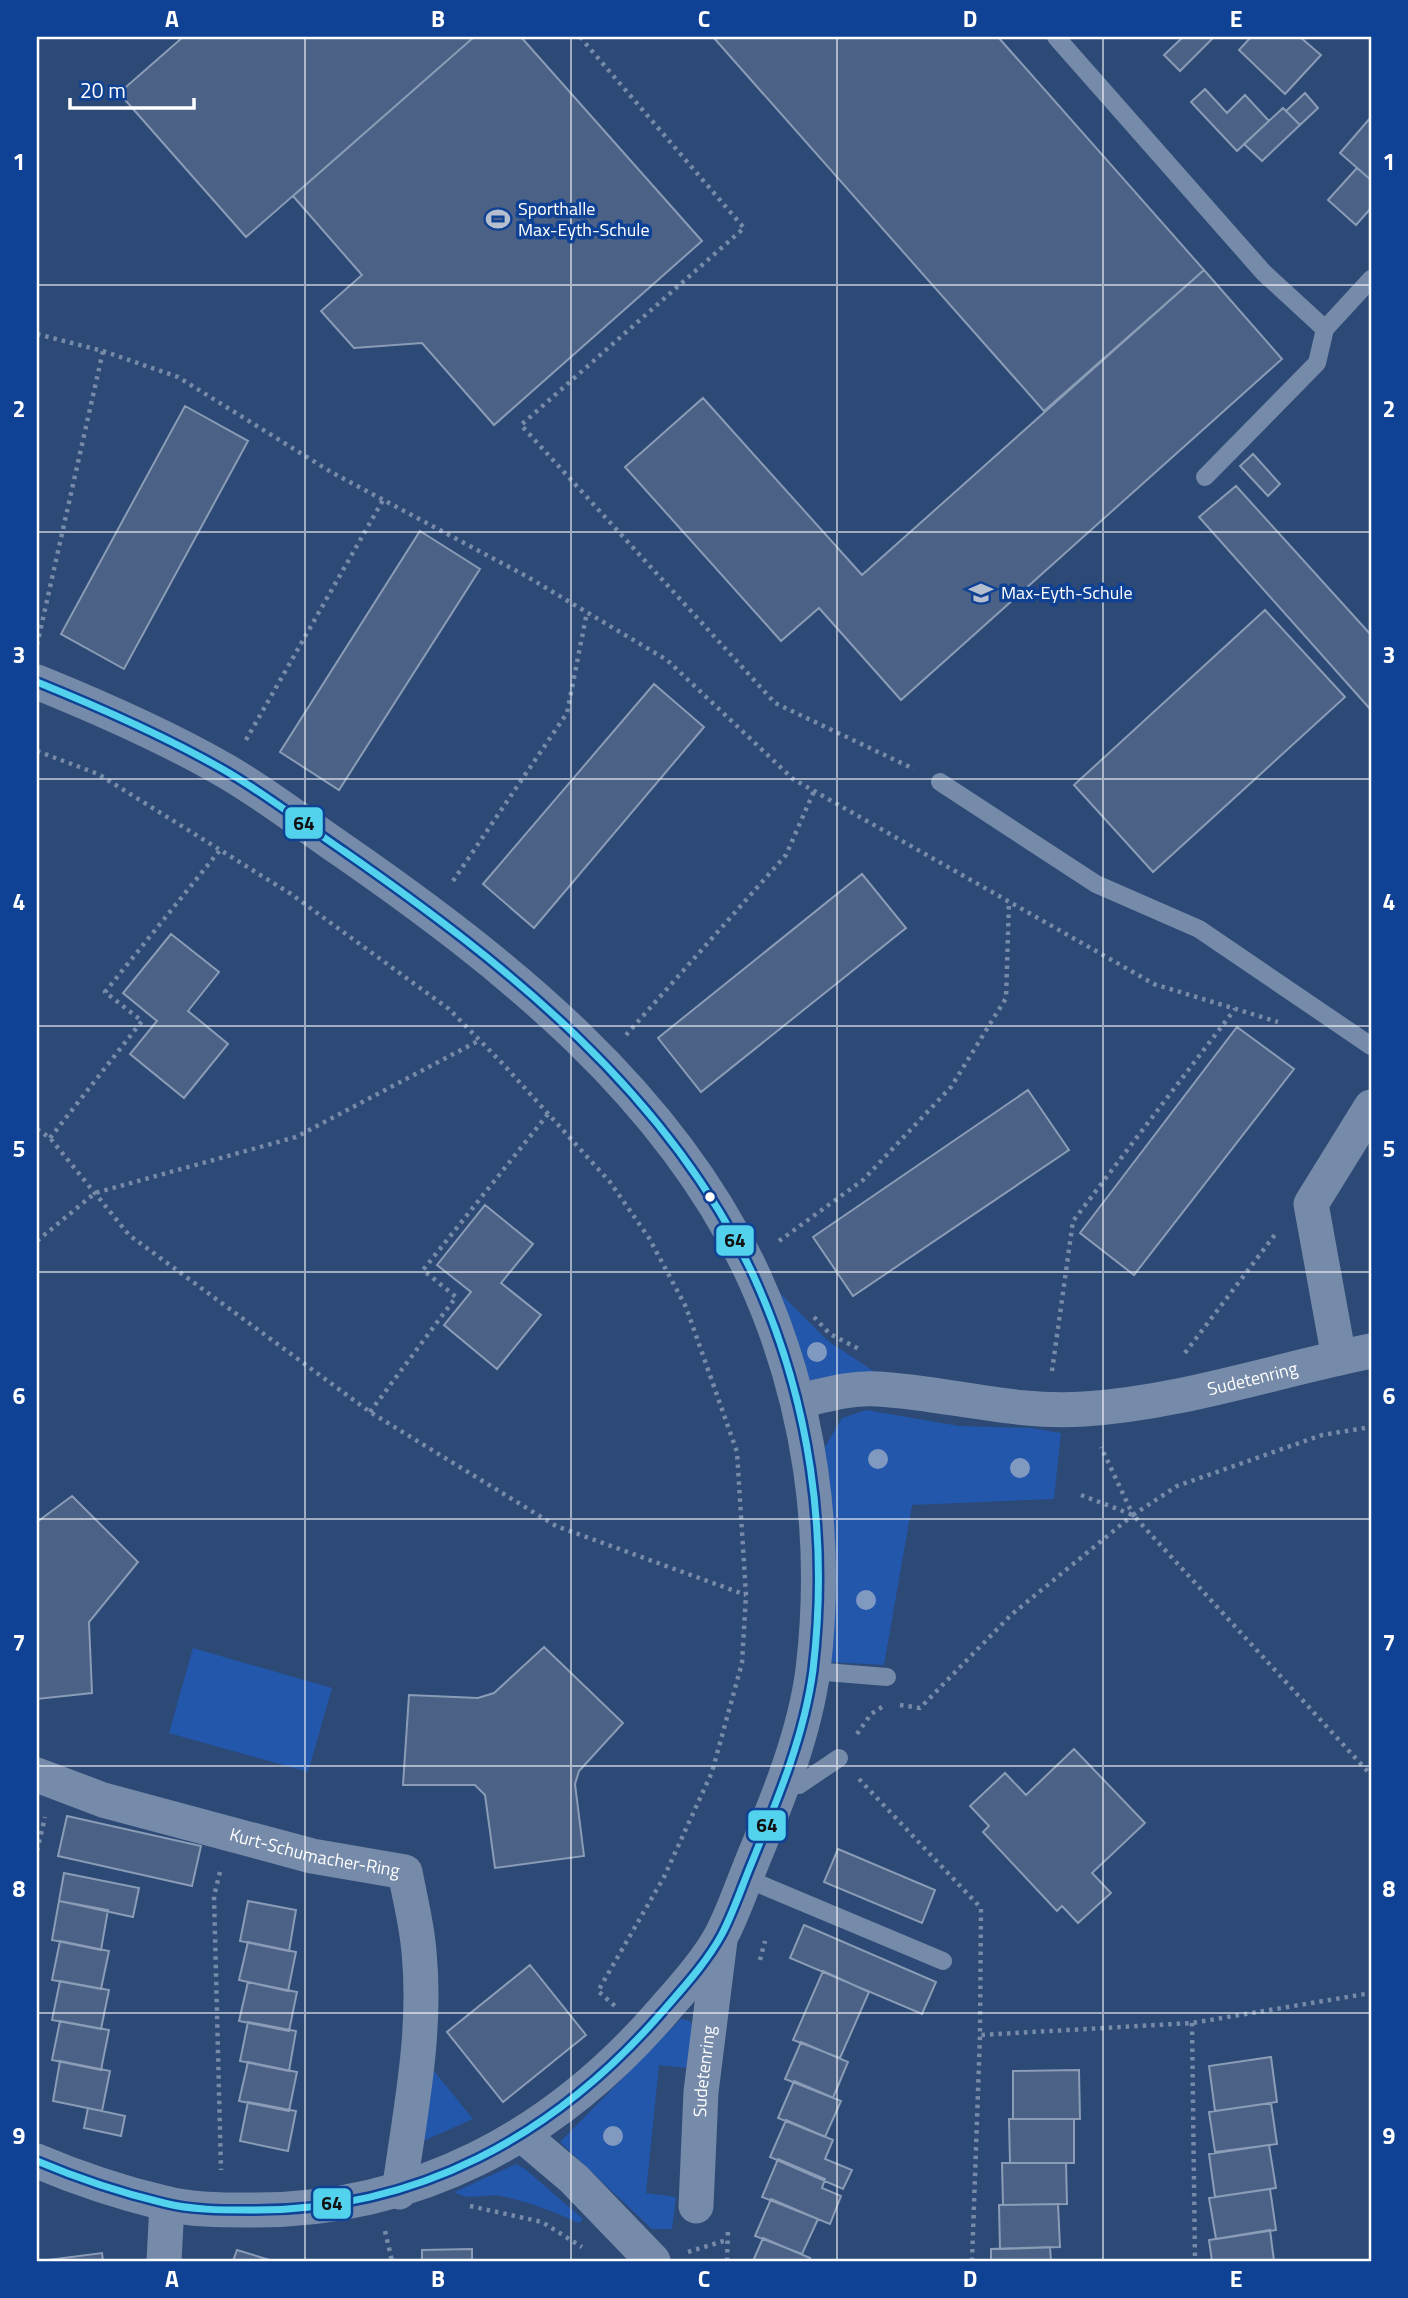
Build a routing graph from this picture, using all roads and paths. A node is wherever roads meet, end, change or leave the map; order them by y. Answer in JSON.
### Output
{"nodes":[{"id":1,"x":580,"y":37,"type":"edge"},
{"id":2,"x":1056,"y":37,"type":"edge"},
{"id":3,"x":1371,"y":279,"type":"edge"},
{"id":4,"x":1325,"y":329,"type":"junction"},
{"id":5,"x":37,"y":334,"type":"edge"},
{"id":6,"x":103,"y":351,"type":"junction"},
{"id":7,"x":1205,"y":477,"type":"dead end"},
{"id":8,"x":383,"y":499,"type":"junction"},
{"id":9,"x":587,"y":612,"type":"junction"},
{"id":10,"x":37,"y":646,"type":"edge"},
{"id":11,"x":37,"y":682,"type":"edge"},
{"id":12,"x":37,"y":751,"type":"edge"},
{"id":13,"x":228,"y":772,"type":"junction"},
{"id":14,"x":940,"y":782,"type":"joint"},
{"id":15,"x":814,"y":791,"type":"junction"},
{"id":16,"x":220,"y":850,"type":"junction"},
{"id":17,"x":1009,"y":901,"type":"junction"},
{"id":18,"x":430,"y":913,"type":"junction"},
{"id":19,"x":1235,"y":1009,"type":"junction"},
{"id":20,"x":1288,"y":1029,"type":"dead end"},
{"id":21,"x":480,"y":1040,"type":"junction"},
{"id":22,"x":1371,"y":1046,"type":"edge"},
{"id":23,"x":601,"y":1060,"type":"junction"},
{"id":24,"x":1371,"y":1107,"type":"edge"},
{"id":25,"x":548,"y":1114,"type":"junction"},
{"id":26,"x":37,"y":1129,"type":"edge"},
{"id":27,"x":50,"y":1138,"type":"junction"},
{"id":28,"x":95,"y":1194,"type":"junction"},
{"id":29,"x":1280,"y":1228,"type":"dead end"},
{"id":30,"x":37,"y":1241,"type":"edge"},
{"id":31,"x":770,"y":1245,"type":"dead end"},
{"id":32,"x":805,"y":1307,"type":"dead end"},
{"id":33,"x":1355,"y":1354,"type":"edge"},
{"id":34,"x":872,"y":1355,"type":"dead end"},
{"id":35,"x":1180,"y":1360,"type":"dead end"},
{"id":36,"x":1051,"y":1383,"type":"dead end"},
{"id":37,"x":800,"y":1401,"type":"junction"},
{"id":38,"x":1083,"y":1410,"type":"junction"},
{"id":39,"x":370,"y":1412,"type":"junction"},
{"id":40,"x":1371,"y":1427,"type":"edge"},
{"id":41,"x":1081,"y":1494,"type":"dead end"},
{"id":42,"x":1133,"y":1515,"type":"junction"},
{"id":43,"x":746,"y":1595,"type":"junction"},
{"id":44,"x":813,"y":1671,"type":"junction"},
{"id":45,"x":887,"y":1677,"type":"dead end"},
{"id":46,"x":839,"y":1758,"type":"junction"},
{"id":47,"x":37,"y":1775,"type":"edge"},
{"id":48,"x":1371,"y":1775,"type":"edge"},
{"id":49,"x":784,"y":1785,"type":"junction"},
{"id":50,"x":230,"y":1835,"type":"junction"},
{"id":51,"x":745,"y":1878,"type":"junction"},
{"id":52,"x":721,"y":1937,"type":"junction"},
{"id":53,"x":943,"y":1961,"type":"dead end"},
{"id":54,"x":1371,"y":1993,"type":"edge"},
{"id":55,"x":1192,"y":2024,"type":"junction"},
{"id":56,"x":644,"y":2032,"type":"junction"},
{"id":57,"x":980,"y":2035,"type":"junction"},
{"id":58,"x":522,"y":2135,"type":"junction"},
{"id":59,"x":37,"y":2161,"type":"edge"},
{"id":60,"x":399,"y":2192,"type":"junction"},
{"id":61,"x":167,"y":2204,"type":"junction"},
{"id":62,"x":696,"y":2206,"type":"dead end"},
{"id":63,"x":459,"y":2208,"type":"dead end"},
{"id":64,"x":222,"y":2210,"type":"junction"},
{"id":65,"x":592,"y":2253,"type":"dead end"},
{"id":66,"x":164,"y":2261,"type":"edge"},
{"id":67,"x":653,"y":2261,"type":"edge"},
{"id":68,"x":972,"y":2261,"type":"edge"},
{"id":69,"x":1195,"y":2261,"type":"edge"}],
"edges":[{"from":1,"to":14,"type":"path"},
{"from":2,"to":4,"type":"lane"},
{"from":3,"to":4,"type":"lane"},
{"from":4,"to":7,"type":"lane"},
{"from":5,"to":6,"type":"path"},
{"from":6,"to":8,"type":"path"},
{"from":6,"to":10,"type":"path"},
{"from":8,"to":9,"type":"path"},
{"from":8,"to":13,"type":"path"},
{"from":9,"to":15,"type":"path"},
{"from":9,"to":18,"type":"path"},
{"from":11,"to":13,"type":"street"},
{"from":12,"to":16,"type":"path"},
{"from":13,"to":18,"type":"street"},
{"from":14,"to":22,"type":"lane"},
{"from":15,"to":17,"type":"path"},
{"from":15,"to":23,"type":"path"},
{"from":16,"to":21,"type":"path"},
{"from":16,"to":27,"type":"path"},
{"from":17,"to":19,"type":"path"},
{"from":17,"to":31,"type":"path"},
{"from":18,"to":23,"type":"street"},
{"from":19,"to":20,"type":"path"},
{"from":19,"to":36,"type":"path"},
{"from":21,"to":25,"type":"path"},
{"from":21,"to":28,"type":"path"},
{"from":23,"to":37,"type":"street"},
{"from":24,"to":33,"type":"street"},
{"from":25,"to":39,"type":"path"},
{"from":25,"to":43,"type":"path"},
{"from":26,"to":27,"type":"path"},
{"from":27,"to":28,"type":"path"},
{"from":28,"to":30,"type":"path"},
{"from":28,"to":39,"type":"path"},
{"from":29,"to":35,"type":"path"},
{"from":32,"to":34,"type":"path"},
{"from":33,"to":38,"type":"street","name":"Sudetenring"},
{"from":37,"to":38,"type":"street","name":"Sudetenring"},
{"from":37,"to":44,"type":"street"},
{"from":38,"to":42,"type":"path"},
{"from":39,"to":43,"type":"path"},
{"from":40,"to":42,"type":"path"},
{"from":41,"to":42,"type":"path"},
{"from":42,"to":46,"type":"path"},
{"from":42,"to":48,"type":"path"},
{"from":43,"to":56,"type":"path"},
{"from":44,"to":45,"type":"lane"},
{"from":44,"to":49,"type":"street"},
{"from":46,"to":49,"type":"lane"},
{"from":46,"to":57,"type":"path"},
{"from":47,"to":50,"type":"street","name":"Kurt-Schumacher-Ring"},
{"from":49,"to":51,"type":"street"},
{"from":50,"to":60,"type":"street","name":"Kurt-Schumacher-Ring"},
{"from":50,"to":64,"type":"path"},
{"from":51,"to":52,"type":"street"},
{"from":51,"to":53,"type":"lane"},
{"from":52,"to":56,"type":"street"},
{"from":52,"to":62,"type":"street","name":"Sudetenring"},
{"from":54,"to":55,"type":"path"},
{"from":55,"to":57,"type":"path"},
{"from":55,"to":69,"type":"path"},
{"from":56,"to":58,"type":"street"},
{"from":57,"to":68,"type":"path"},
{"from":58,"to":60,"type":"street"},
{"from":58,"to":67,"type":"street"},
{"from":59,"to":61,"type":"street"},
{"from":60,"to":64,"type":"street"},
{"from":61,"to":64,"type":"street"},
{"from":61,"to":66,"type":"street"},
{"from":63,"to":65,"type":"path"}]}
